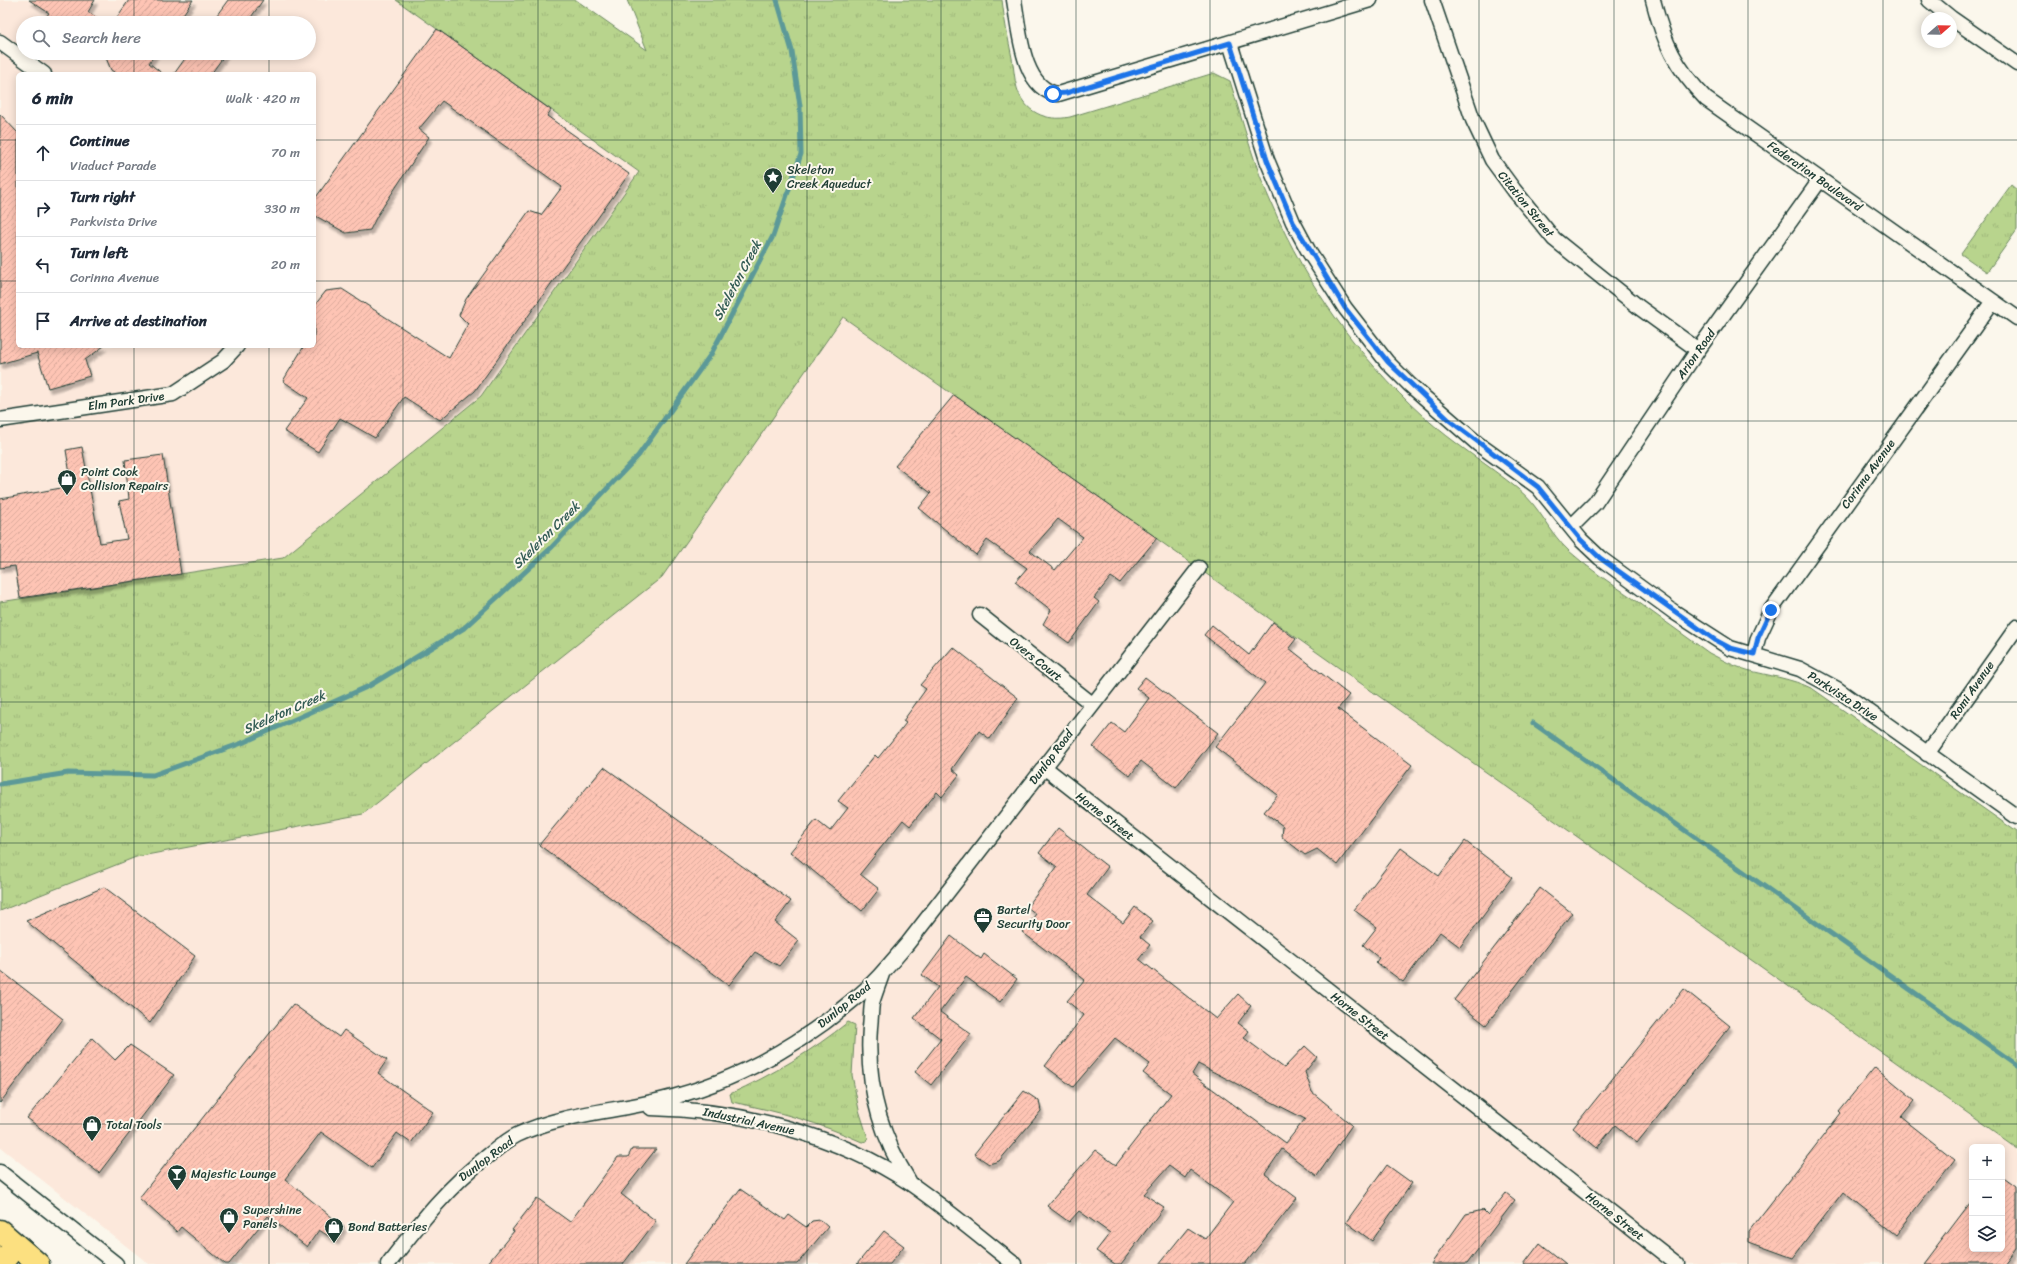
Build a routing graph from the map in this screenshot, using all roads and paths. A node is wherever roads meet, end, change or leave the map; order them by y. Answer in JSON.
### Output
{"nodes":[{"id":1,"x":1014,"y":0,"type":"edge"},
{"id":2,"x":1370,"y":0,"type":"edge"},
{"id":3,"x":1432,"y":0,"type":"edge"},
{"id":4,"x":1653,"y":0,"type":"edge"},
{"id":5,"x":1929,"y":0,"type":"edge"},
{"id":6,"x":1944,"y":12,"type":"edge"},
{"id":7,"x":1957,"y":22,"type":"edge"},
{"id":8,"x":0,"y":42,"type":"edge"},
{"id":9,"x":1230,"y":43,"type":"junction"},
{"id":10,"x":16,"y":54,"type":"edge"},
{"id":11,"x":25,"y":60,"type":"edge"},
{"id":12,"x":2017,"y":64,"type":"edge"},
{"id":13,"x":41,"y":72,"type":"edge"},
{"id":14,"x":1820,"y":180,"type":"junction"},
{"id":15,"x":1993,"y":301,"type":"junction"},
{"id":16,"x":2017,"y":318,"type":"edge"},
{"id":17,"x":235,"y":348,"type":"edge"},
{"id":18,"x":1698,"y":350,"type":"junction"},
{"id":19,"x":0,"y":420,"type":"edge"},
{"id":20,"x":1571,"y":527,"type":"junction"},
{"id":21,"x":1199,"y":568,"type":"dead end"},
{"id":22,"x":980,"y":615,"type":"dead end"},
{"id":23,"x":2017,"y":627,"type":"edge"},
{"id":24,"x":1754,"y":654,"type":"junction"},
{"id":25,"x":1092,"y":704,"type":"junction"},
{"id":26,"x":1927,"y":754,"type":"junction"},
{"id":27,"x":1044,"y":767,"type":"junction"},
{"id":28,"x":2017,"y":817,"type":"edge"},
{"id":29,"x":883,"y":971,"type":"junction"},
{"id":30,"x":622,"y":1109,"type":"junction"},
{"id":31,"x":0,"y":1172,"type":"edge"},
{"id":32,"x":911,"y":1184,"type":"junction"},
{"id":33,"x":8,"y":1238,"type":"edge"},
{"id":34,"x":1,"y":1264,"type":"edge"},
{"id":35,"x":38,"y":1264,"type":"edge"},
{"id":36,"x":116,"y":1264,"type":"edge"},
{"id":37,"x":388,"y":1264,"type":"edge"},
{"id":38,"x":1014,"y":1264,"type":"edge"},
{"id":39,"x":1677,"y":1264,"type":"edge"}],
"edges":[{"from":1,"to":9,"type":"street"},
{"from":2,"to":9,"type":"street"},
{"from":3,"to":18,"type":"street","name":"Citation Street"},
{"from":4,"to":14,"type":"street","name":"Federation Boulevard"},
{"from":5,"to":6,"type":"street"},
{"from":7,"to":12,"type":"street"},
{"from":8,"to":10,"type":"street"},
{"from":9,"to":20,"type":"street","name":"Parkvista Drive"},
{"from":11,"to":13,"type":"street"},
{"from":14,"to":15,"type":"street","name":"Federation Boulevard"},
{"from":14,"to":18,"type":"street","name":"Arion Road"},
{"from":15,"to":16,"type":"street","name":"Federation Boulevard"},
{"from":15,"to":24,"type":"street","name":"Corinna Avenue"},
{"from":17,"to":19,"type":"street","name":"Elm Park Drive"},
{"from":18,"to":20,"type":"street","name":"Arion Road"},
{"from":20,"to":24,"type":"street","name":"Parkvista Drive"},
{"from":21,"to":25,"type":"street","name":"Dunlop Road"},
{"from":22,"to":25,"type":"street","name":"Overs Court"},
{"from":23,"to":26,"type":"street","name":"Romi Avenue"},
{"from":24,"to":26,"type":"street","name":"Parkvista Drive"},
{"from":25,"to":27,"type":"street","name":"Dunlop Road"},
{"from":26,"to":28,"type":"street","name":"Parkvista Drive"},
{"from":27,"to":29,"type":"street","name":"Dunlop Road"},
{"from":27,"to":39,"type":"street","name":"Horne Street"},
{"from":29,"to":30,"type":"street","name":"Dunlop Road"},
{"from":29,"to":32,"type":"street","name":"Industrial Avenue"},
{"from":30,"to":32,"type":"street","name":"Industrial Avenue"},
{"from":30,"to":37,"type":"street","name":"Dunlop Road"},
{"from":31,"to":36,"type":"street"},
{"from":32,"to":38,"type":"street","name":"Industrial Avenue"},
{"from":33,"to":34,"type":"main road"},
{"from":33,"to":35,"type":"main road"}]}
